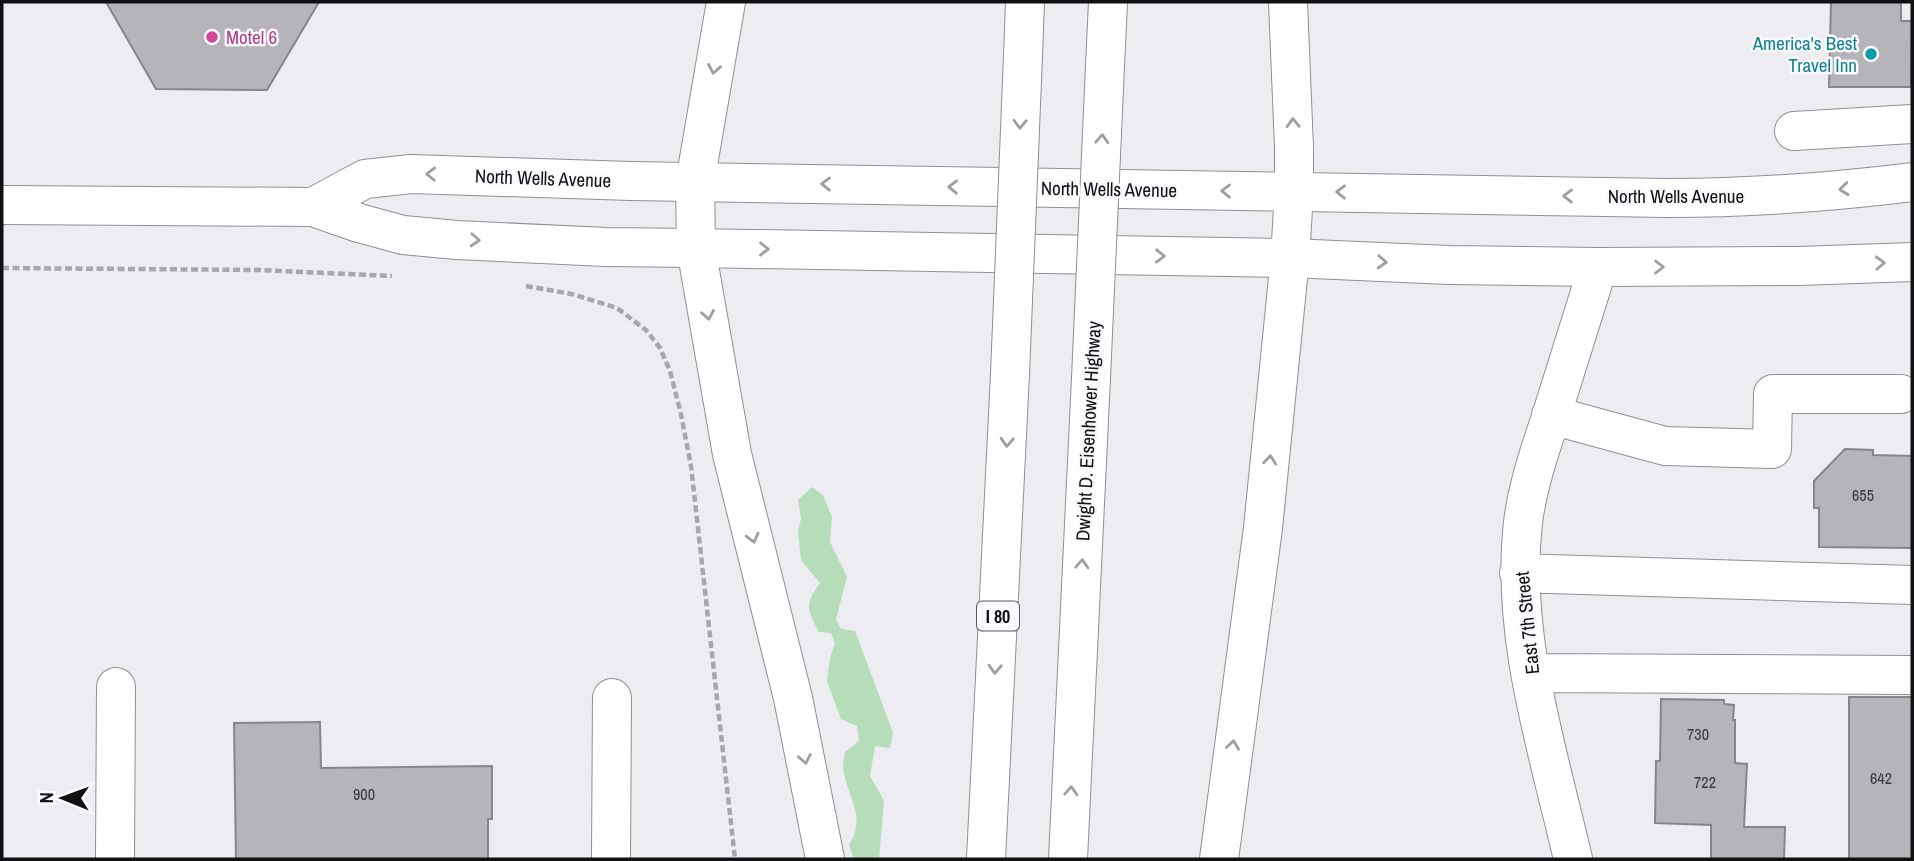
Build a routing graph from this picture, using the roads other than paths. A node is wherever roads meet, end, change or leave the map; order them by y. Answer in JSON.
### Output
{"nodes":[{"id":1,"x":726,"y":2,"type":"edge"},
{"id":2,"x":1025,"y":2,"type":"edge"},
{"id":3,"x":1108,"y":2,"type":"edge"},
{"id":4,"x":1288,"y":2,"type":"edge"},
{"id":5,"x":1912,"y":124,"type":"edge"},
{"id":6,"x":1794,"y":131,"type":"dead end"},
{"id":7,"x":695,"y":182,"type":"junction"},
{"id":8,"x":1912,"y":182,"type":"edge"},
{"id":9,"x":1294,"y":192,"type":"junction"},
{"id":10,"x":2,"y":205,"type":"edge"},
{"id":11,"x":313,"y":206,"type":"junction"},
{"id":12,"x":696,"y":248,"type":"junction"},
{"id":13,"x":1290,"y":258,"type":"junction"},
{"id":14,"x":1912,"y":262,"type":"edge"},
{"id":15,"x":1598,"y":267,"type":"junction"},
{"id":16,"x":1901,"y":394,"type":"dead end"},
{"id":17,"x":1551,"y":415,"type":"junction"},
{"id":18,"x":1519,"y":573,"type":"junction"},
{"id":19,"x":1912,"y":585,"type":"edge"},
{"id":20,"x":1531,"y":673,"type":"junction"},
{"id":21,"x":1912,"y":675,"type":"edge"},
{"id":22,"x":116,"y":687,"type":"dead end"},
{"id":23,"x":612,"y":698,"type":"dead end"},
{"id":24,"x":115,"y":859,"type":"edge"},
{"id":25,"x":611,"y":859,"type":"edge"},
{"id":26,"x":825,"y":859,"type":"edge"},
{"id":27,"x":986,"y":859,"type":"edge"},
{"id":28,"x":1068,"y":859,"type":"edge"},
{"id":29,"x":1219,"y":859,"type":"edge"},
{"id":30,"x":1573,"y":859,"type":"edge"}],
"edges":[{"from":1,"to":7,"type":"main road","one_way":true},
{"from":2,"to":27,"type":"main road","number":"I 80","one_way":true,"bridge":true},
{"from":28,"to":3,"type":"main road","name":"Dwight D. Eisenhower Highway","one_way":true,"bridge":true},
{"from":9,"to":4,"type":"main road","one_way":true},
{"from":5,"to":6,"type":"main road"},
{"from":9,"to":7,"type":"main road","name":"North Wells Avenue","one_way":true},
{"from":7,"to":11,"type":"main road","name":"North Wells Avenue","one_way":true},
{"from":7,"to":12,"type":"main road"},
{"from":8,"to":9,"type":"main road","name":"North Wells Avenue","one_way":true},
{"from":9,"to":13,"type":"main road"},
{"from":10,"to":11,"type":"main road","name":"North Wells Avenue"},
{"from":11,"to":12,"type":"main road","name":"North Wells Avenue","one_way":true},
{"from":12,"to":13,"type":"main road","name":"North Wells Avenue","one_way":true},
{"from":12,"to":26,"type":"main road","one_way":true},
{"from":13,"to":15,"type":"main road","name":"North Wells Avenue","one_way":true},
{"from":29,"to":13,"type":"main road","one_way":true},
{"from":15,"to":14,"type":"main road","name":"North Wells Avenue","one_way":true},
{"from":15,"to":17,"type":"main road","name":"East 7th Street"},
{"from":16,"to":17,"type":"main road"},
{"from":17,"to":18,"type":"main road","name":"East 7th Street"},
{"from":18,"to":19,"type":"main road"},
{"from":18,"to":20,"type":"main road","name":"East 7th Street"},
{"from":20,"to":21,"type":"main road"},
{"from":20,"to":30,"type":"main road","name":"East 7th Street"},
{"from":22,"to":24,"type":"main road"},
{"from":23,"to":25,"type":"main road"}]}
